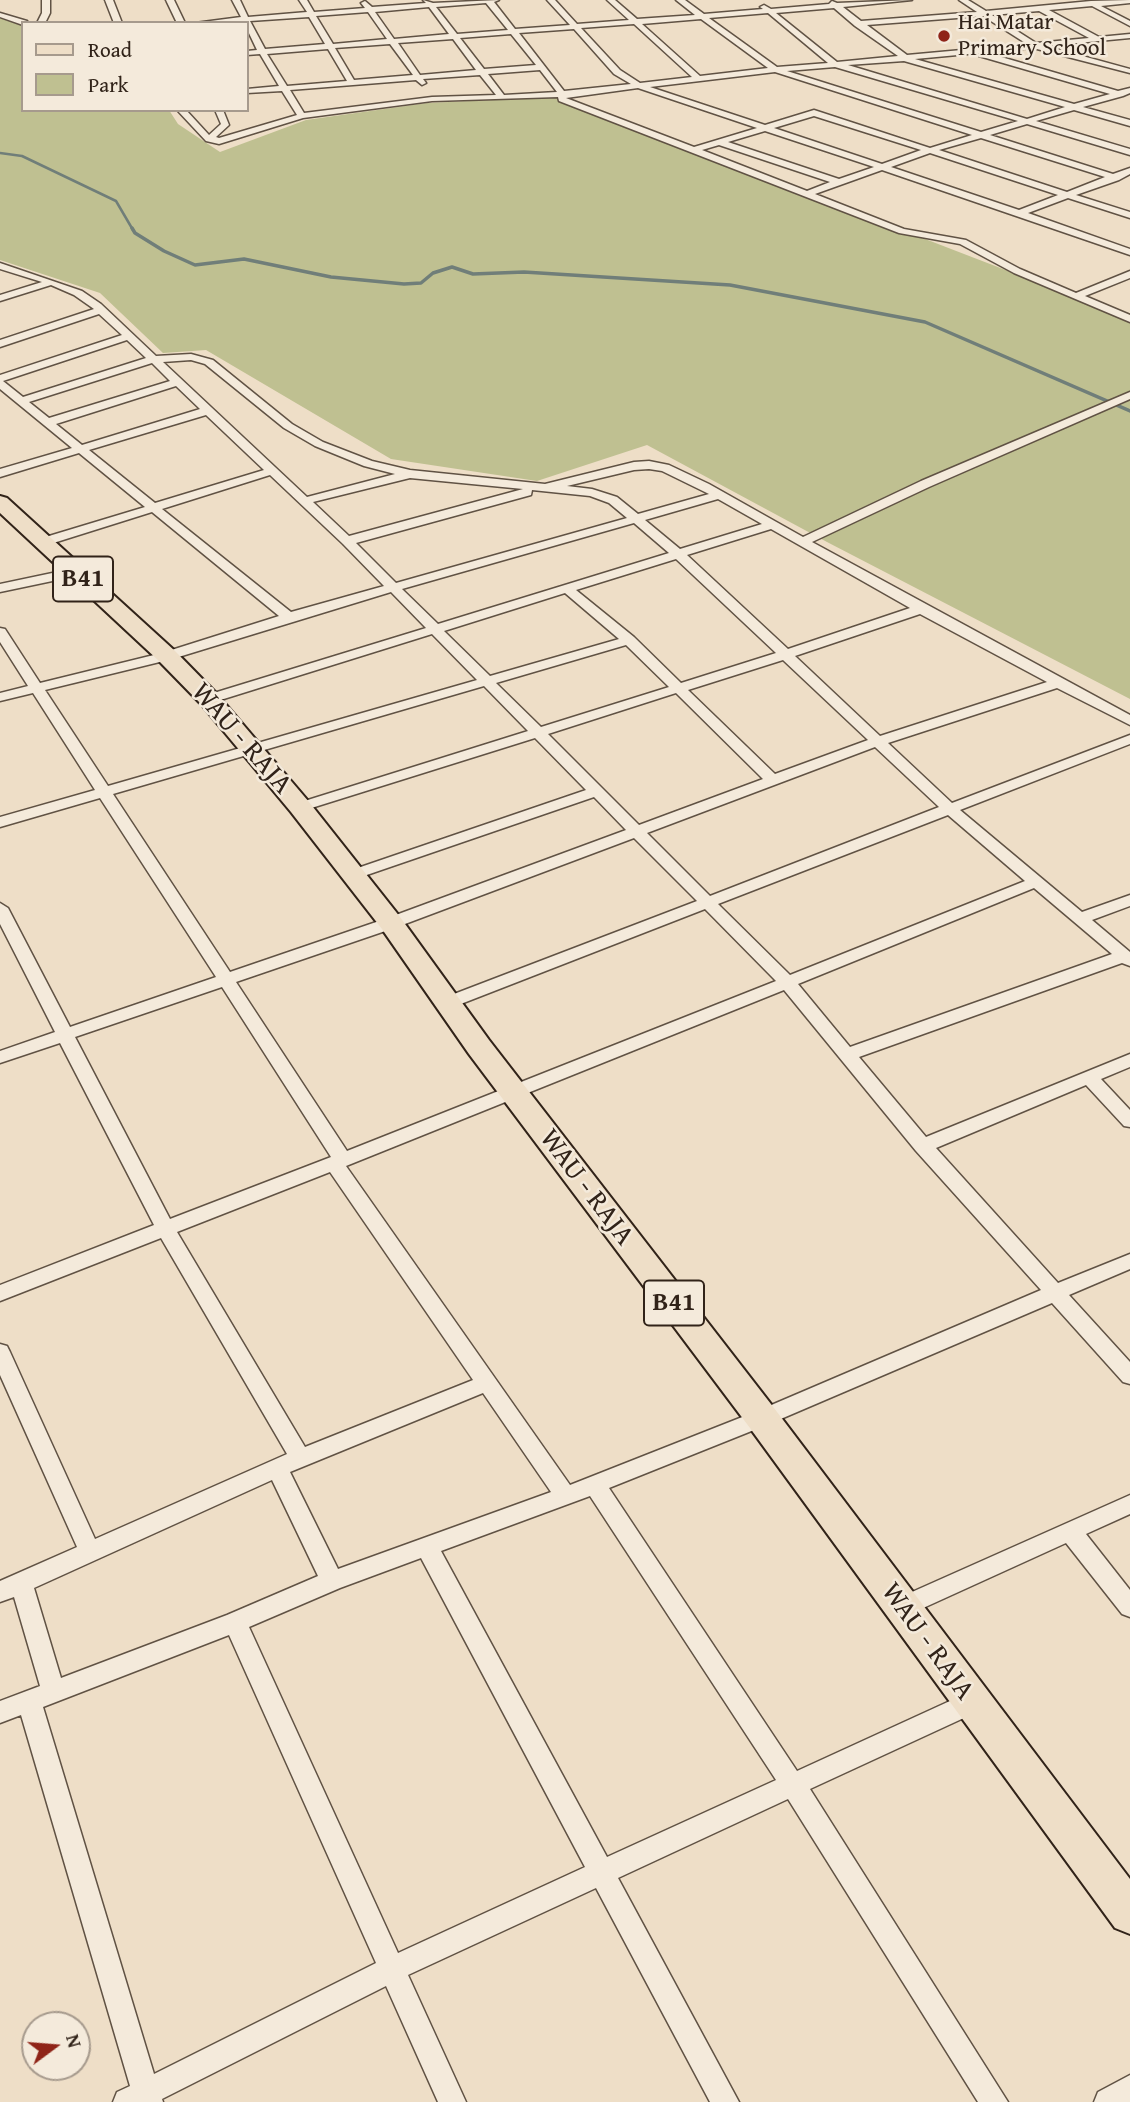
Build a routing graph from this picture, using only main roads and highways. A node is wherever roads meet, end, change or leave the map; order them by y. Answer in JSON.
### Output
{"nodes":[{"id":1,"x":0,"y":502,"type":"edge"},
{"id":2,"x":1130,"y":1913,"type":"edge"}],
"edges":[{"from":1,"to":2,"type":"main road","name":"WAU - RAJA","number":"B41"}]}
